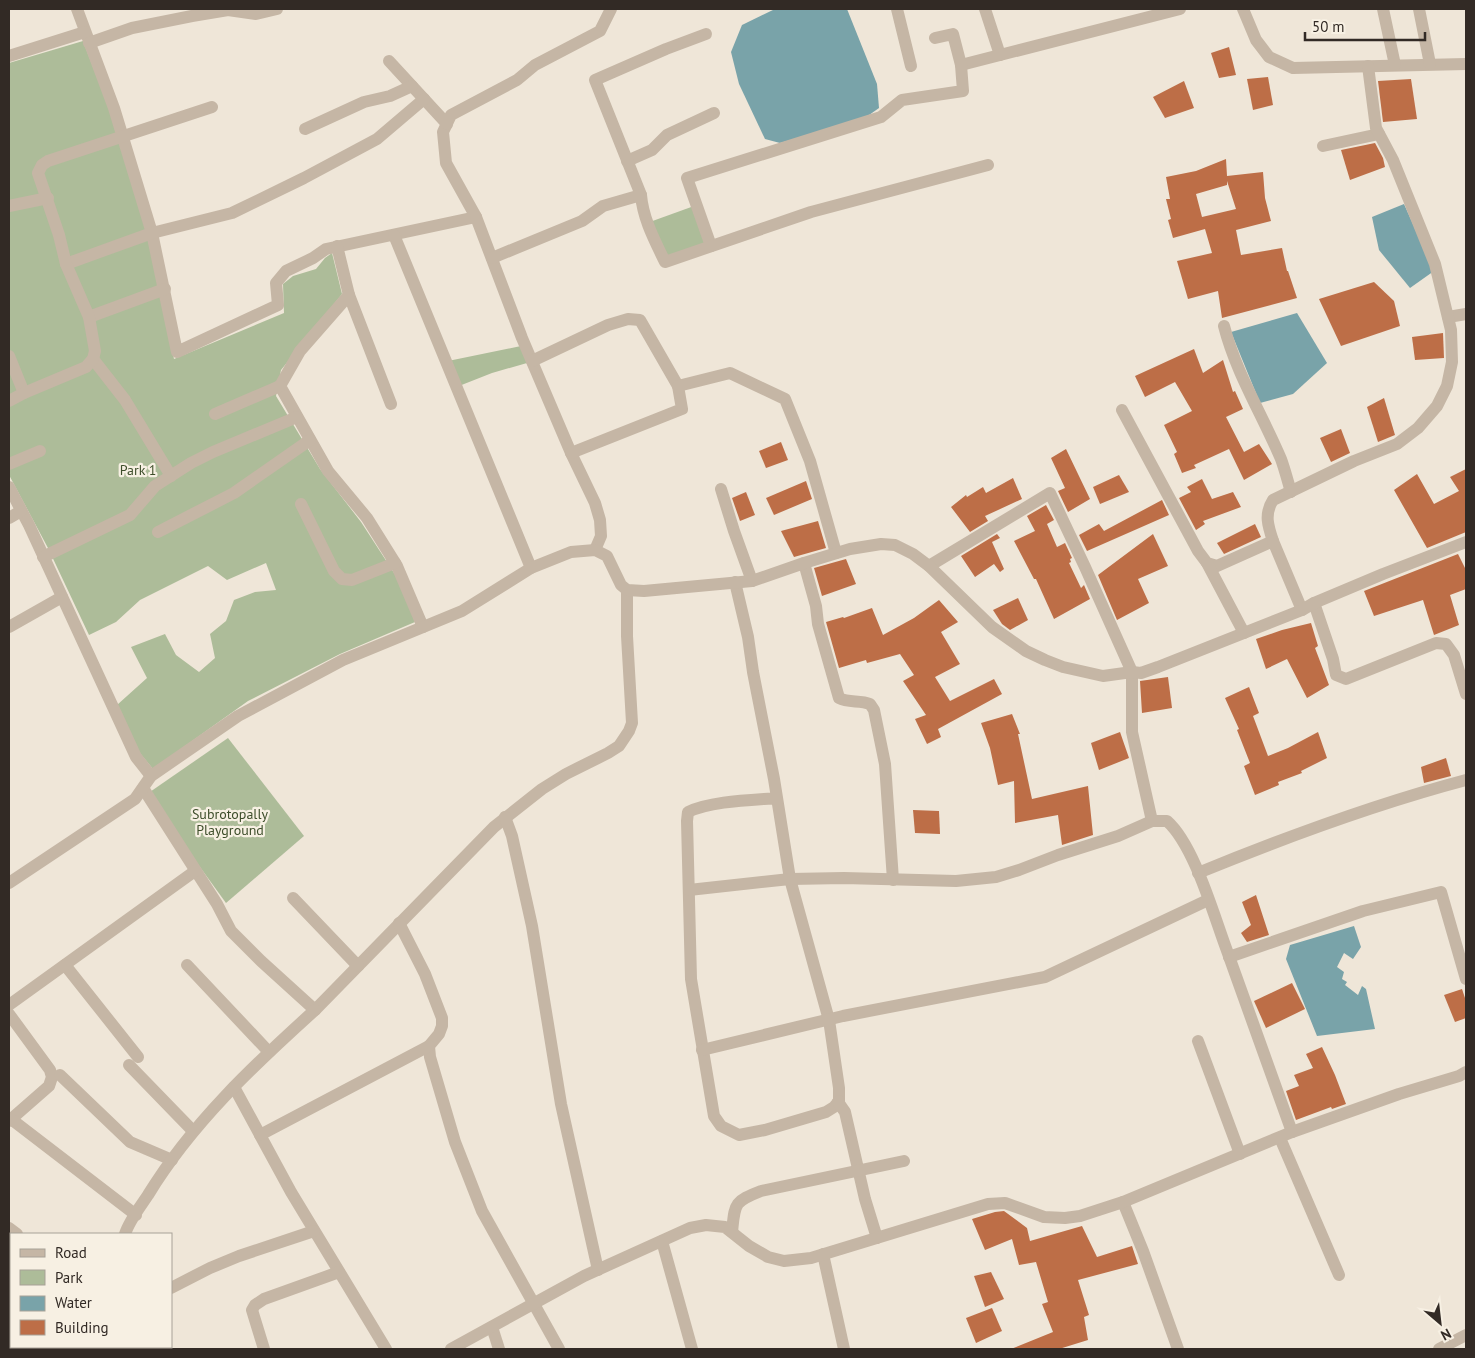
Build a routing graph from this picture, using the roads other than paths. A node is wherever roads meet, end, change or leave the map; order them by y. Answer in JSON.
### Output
{"nodes":[{"id":1,"x":77,"y":9,"type":"edge"},
{"id":2,"x":277,"y":9,"type":"edge"},
{"id":3,"x":611,"y":9,"type":"edge"},
{"id":4,"x":897,"y":9,"type":"edge"},
{"id":5,"x":985,"y":9,"type":"edge"},
{"id":6,"x":1180,"y":9,"type":"edge"},
{"id":7,"x":1243,"y":9,"type":"edge"},
{"id":8,"x":1383,"y":9,"type":"edge"},
{"id":9,"x":1419,"y":9,"type":"edge"},
{"id":10,"x":706,"y":34,"type":"dead end"},
{"id":11,"x":87,"y":38,"type":"junction"},
{"id":12,"x":935,"y":38,"type":"dead end"},
{"id":13,"x":1000,"y":55,"type":"junction"},
{"id":14,"x":9,"y":56,"type":"edge"},
{"id":15,"x":389,"y":61,"type":"dead end"},
{"id":16,"x":1430,"y":64,"type":"junction"},
{"id":17,"x":1466,"y":64,"type":"edge"},
{"id":18,"x":961,"y":65,"type":"junction"},
{"id":19,"x":1394,"y":65,"type":"junction"},
{"id":20,"x":911,"y":66,"type":"dead end"},
{"id":21,"x":1368,"y":66,"type":"junction"},
{"id":22,"x":412,"y":86,"type":"junction"},
{"id":23,"x":424,"y":99,"type":"junction"},
{"id":24,"x":212,"y":107,"type":"dead end"},
{"id":25,"x":714,"y":114,"type":"dead end"},
{"id":26,"x":447,"y":124,"type":"junction"},
{"id":27,"x":305,"y":129,"type":"dead end"},
{"id":28,"x":1379,"y":134,"type":"junction"},
{"id":29,"x":123,"y":137,"type":"junction"},
{"id":30,"x":1323,"y":146,"type":"dead end"},
{"id":31,"x":627,"y":160,"type":"junction"},
{"id":32,"x":988,"y":165,"type":"dead end"},
{"id":33,"x":641,"y":196,"type":"junction"},
{"id":34,"x":48,"y":198,"type":"junction"},
{"id":35,"x":9,"y":206,"type":"edge"},
{"id":36,"x":476,"y":217,"type":"junction"},
{"id":37,"x":152,"y":233,"type":"junction"},
{"id":38,"x":394,"y":235,"type":"junction"},
{"id":39,"x":337,"y":246,"type":"junction"},
{"id":40,"x":711,"y":246,"type":"junction"},
{"id":41,"x":492,"y":258,"type":"junction"},
{"id":42,"x":66,"y":264,"type":"junction"},
{"id":43,"x":165,"y":290,"type":"junction"},
{"id":44,"x":349,"y":295,"type":"junction"},
{"id":45,"x":1466,"y":314,"type":"edge"},
{"id":46,"x":89,"y":317,"type":"junction"},
{"id":47,"x":1448,"y":317,"type":"junction"},
{"id":48,"x":1224,"y":326,"type":"dead end"},
{"id":49,"x":9,"y":356,"type":"edge"},
{"id":50,"x":93,"y":359,"type":"junction"},
{"id":51,"x":532,"y":361,"type":"junction"},
{"id":52,"x":280,"y":386,"type":"junction"},
{"id":53,"x":678,"y":386,"type":"junction"},
{"id":54,"x":24,"y":393,"type":"junction"},
{"id":55,"x":9,"y":401,"type":"edge"},
{"id":56,"x":391,"y":404,"type":"dead end"},
{"id":57,"x":1122,"y":410,"type":"dead end"},
{"id":58,"x":214,"y":414,"type":"dead end"},
{"id":59,"x":297,"y":417,"type":"junction"},
{"id":60,"x":310,"y":440,"type":"junction"},
{"id":61,"x":40,"y":452,"type":"dead end"},
{"id":62,"x":571,"y":453,"type":"junction"},
{"id":63,"x":9,"y":464,"type":"edge"},
{"id":64,"x":171,"y":476,"type":"junction"},
{"id":65,"x":9,"y":488,"type":"edge"},
{"id":66,"x":721,"y":489,"type":"dead end"},
{"id":67,"x":1291,"y":492,"type":"junction"},
{"id":68,"x":301,"y":504,"type":"dead end"},
{"id":69,"x":22,"y":511,"type":"junction"},
{"id":70,"x":9,"y":518,"type":"edge"},
{"id":71,"x":158,"y":532,"type":"dead end"},
{"id":72,"x":1273,"y":541,"type":"junction"},
{"id":73,"x":1466,"y":542,"type":"edge"},
{"id":74,"x":595,"y":550,"type":"junction"},
{"id":75,"x":836,"y":553,"type":"junction"},
{"id":76,"x":44,"y":557,"type":"junction"},
{"id":77,"x":395,"y":563,"type":"junction"},
{"id":78,"x":804,"y":563,"type":"junction"},
{"id":79,"x":1207,"y":563,"type":"junction"},
{"id":80,"x":929,"y":566,"type":"junction"},
{"id":81,"x":531,"y":568,"type":"junction"},
{"id":82,"x":752,"y":581,"type":"junction"},
{"id":83,"x":735,"y":582,"type":"junction"},
{"id":84,"x":627,"y":590,"type":"junction"},
{"id":85,"x":62,"y":597,"type":"junction"},
{"id":86,"x":1314,"y":603,"type":"junction"},
{"id":87,"x":1302,"y":610,"type":"junction"},
{"id":88,"x":9,"y":627,"type":"edge"},
{"id":89,"x":423,"y":627,"type":"junction"},
{"id":90,"x":1244,"y":633,"type":"junction"},
{"id":91,"x":1132,"y":672,"type":"junction"},
{"id":92,"x":1466,"y":694,"type":"edge"},
{"id":93,"x":151,"y":776,"type":"junction"},
{"id":94,"x":1466,"y":780,"type":"edge"},
{"id":95,"x":143,"y":788,"type":"junction"},
{"id":96,"x":777,"y":798,"type":"junction"},
{"id":97,"x":505,"y":817,"type":"junction"},
{"id":98,"x":1152,"y":821,"type":"junction"},
{"id":99,"x":196,"y":871,"type":"junction"},
{"id":100,"x":1198,"y":873,"type":"junction"},
{"id":101,"x":790,"y":879,"type":"junction"},
{"id":102,"x":893,"y":880,"type":"junction"},
{"id":103,"x":9,"y":883,"type":"edge"},
{"id":104,"x":689,"y":890,"type":"junction"},
{"id":105,"x":293,"y":898,"type":"dead end"},
{"id":106,"x":1208,"y":900,"type":"junction"},
{"id":107,"x":399,"y":924,"type":"junction"},
{"id":108,"x":1229,"y":957,"type":"junction"},
{"id":109,"x":65,"y":965,"type":"junction"},
{"id":110,"x":187,"y":965,"type":"dead end"},
{"id":111,"x":358,"y":966,"type":"junction"},
{"id":112,"x":1466,"y":979,"type":"edge"},
{"id":113,"x":9,"y":1005,"type":"edge"},
{"id":114,"x":315,"y":1010,"type":"junction"},
{"id":115,"x":9,"y":1014,"type":"edge"},
{"id":116,"x":829,"y":1020,"type":"junction"},
{"id":117,"x":1198,"y":1040,"type":"dead end"},
{"id":118,"x":429,"y":1046,"type":"junction"},
{"id":119,"x":702,"y":1050,"type":"junction"},
{"id":120,"x":269,"y":1052,"type":"junction"},
{"id":121,"x":1466,"y":1072,"type":"edge"},
{"id":122,"x":60,"y":1075,"type":"dead end"},
{"id":123,"x":234,"y":1087,"type":"junction"},
{"id":124,"x":839,"y":1101,"type":"junction"},
{"id":125,"x":10,"y":1120,"type":"edge"},
{"id":126,"x":193,"y":1131,"type":"junction"},
{"id":127,"x":260,"y":1135,"type":"junction"},
{"id":128,"x":1286,"y":1135,"type":"junction"},
{"id":129,"x":1240,"y":1154,"type":"junction"},
{"id":130,"x":172,"y":1160,"type":"junction"},
{"id":131,"x":904,"y":1162,"type":"dead end"},
{"id":132,"x":859,"y":1170,"type":"junction"},
{"id":133,"x":1123,"y":1202,"type":"junction"},
{"id":134,"x":136,"y":1215,"type":"junction"},
{"id":135,"x":314,"y":1231,"type":"junction"},
{"id":136,"x":732,"y":1232,"type":"junction"},
{"id":137,"x":126,"y":1233,"type":"edge"},
{"id":138,"x":877,"y":1238,"type":"junction"},
{"id":139,"x":662,"y":1241,"type":"junction"},
{"id":140,"x":823,"y":1254,"type":"junction"},
{"id":141,"x":598,"y":1270,"type":"junction"},
{"id":142,"x":339,"y":1272,"type":"junction"},
{"id":143,"x":1339,"y":1275,"type":"dead end"},
{"id":144,"x":172,"y":1287,"type":"edge"},
{"id":145,"x":534,"y":1305,"type":"junction"},
{"id":146,"x":492,"y":1327,"type":"junction"},
{"id":147,"x":1466,"y":1335,"type":"edge"},
{"id":148,"x":264,"y":1349,"type":"edge"},
{"id":149,"x":386,"y":1349,"type":"edge"},
{"id":150,"x":451,"y":1349,"type":"edge"},
{"id":151,"x":499,"y":1349,"type":"edge"},
{"id":152,"x":559,"y":1349,"type":"edge"},
{"id":153,"x":692,"y":1349,"type":"edge"},
{"id":154,"x":844,"y":1349,"type":"edge"},
{"id":155,"x":1178,"y":1349,"type":"edge"},
{"id":156,"x":1439,"y":1349,"type":"edge"}],
"edges":[{"from":1,"to":11,"type":"street"},
{"from":2,"to":11,"type":"street"},
{"from":3,"to":26,"type":"street"},
{"from":4,"to":20,"type":"street"},
{"from":5,"to":13,"type":"street"},
{"from":6,"to":13,"type":"street"},
{"from":7,"to":21,"type":"street"},
{"from":8,"to":19,"type":"street"},
{"from":9,"to":16,"type":"street"},
{"from":10,"to":31,"type":"street"},
{"from":11,"to":14,"type":"street"},
{"from":11,"to":29,"type":"street"},
{"from":12,"to":18,"type":"street"},
{"from":13,"to":18,"type":"street"},
{"from":15,"to":22,"type":"street"},
{"from":16,"to":17,"type":"street"},
{"from":16,"to":19,"type":"street"},
{"from":18,"to":40,"type":"street"},
{"from":19,"to":21,"type":"street"},
{"from":21,"to":28,"type":"street"},
{"from":22,"to":23,"type":"street"},
{"from":22,"to":27,"type":"street"},
{"from":23,"to":26,"type":"street"},
{"from":23,"to":37,"type":"street"},
{"from":24,"to":29,"type":"street"},
{"from":25,"to":31,"type":"street"},
{"from":26,"to":36,"type":"street"},
{"from":28,"to":30,"type":"street"},
{"from":28,"to":47,"type":"street"},
{"from":29,"to":34,"type":"street"},
{"from":29,"to":37,"type":"street"},
{"from":31,"to":33,"type":"street"},
{"from":32,"to":40,"type":"street"},
{"from":33,"to":40,"type":"street"},
{"from":33,"to":41,"type":"street"},
{"from":34,"to":35,"type":"street"},
{"from":34,"to":42,"type":"street"},
{"from":36,"to":38,"type":"street"},
{"from":36,"to":41,"type":"street"},
{"from":37,"to":42,"type":"street"},
{"from":37,"to":43,"type":"street"},
{"from":38,"to":39,"type":"street"},
{"from":38,"to":81,"type":"street"},
{"from":39,"to":43,"type":"street"},
{"from":39,"to":44,"type":"street"},
{"from":41,"to":51,"type":"street"},
{"from":42,"to":46,"type":"street"},
{"from":43,"to":46,"type":"street"},
{"from":44,"to":52,"type":"street"},
{"from":44,"to":56,"type":"street"},
{"from":45,"to":47,"type":"street"},
{"from":46,"to":50,"type":"street"},
{"from":47,"to":67,"type":"street"},
{"from":48,"to":67,"type":"street"},
{"from":49,"to":54,"type":"street"},
{"from":50,"to":54,"type":"street"},
{"from":50,"to":64,"type":"street"},
{"from":51,"to":53,"type":"street"},
{"from":51,"to":62,"type":"street"},
{"from":52,"to":58,"type":"street"},
{"from":52,"to":59,"type":"street"},
{"from":53,"to":62,"type":"street"},
{"from":53,"to":75,"type":"street"},
{"from":54,"to":55,"type":"street"},
{"from":57,"to":79,"type":"street"},
{"from":59,"to":60,"type":"street"},
{"from":59,"to":64,"type":"street"},
{"from":60,"to":71,"type":"street"},
{"from":60,"to":77,"type":"street"},
{"from":61,"to":63,"type":"street"},
{"from":62,"to":74,"type":"street"},
{"from":64,"to":76,"type":"street"},
{"from":65,"to":69,"type":"street"},
{"from":66,"to":82,"type":"street"},
{"from":67,"to":72,"type":"street"},
{"from":68,"to":77,"type":"street"},
{"from":69,"to":70,"type":"street"},
{"from":69,"to":76,"type":"street"},
{"from":72,"to":79,"type":"street"},
{"from":72,"to":87,"type":"street"},
{"from":73,"to":86,"type":"street"},
{"from":74,"to":81,"type":"street"},
{"from":74,"to":84,"type":"street"},
{"from":75,"to":78,"type":"street"},
{"from":75,"to":80,"type":"street"},
{"from":76,"to":85,"type":"street"},
{"from":77,"to":89,"type":"street"},
{"from":78,"to":82,"type":"street"},
{"from":78,"to":102,"type":"street"},
{"from":79,"to":90,"type":"street"},
{"from":80,"to":91,"type":"street"},
{"from":80,"to":91,"type":"street"},
{"from":81,"to":89,"type":"street"},
{"from":82,"to":83,"type":"street"},
{"from":83,"to":84,"type":"street"},
{"from":83,"to":96,"type":"street"},
{"from":84,"to":97,"type":"street"},
{"from":85,"to":88,"type":"street"},
{"from":85,"to":93,"type":"street"},
{"from":86,"to":87,"type":"street"},
{"from":86,"to":92,"type":"street"},
{"from":87,"to":90,"type":"street"},
{"from":89,"to":93,"type":"street"},
{"from":90,"to":91,"type":"street"},
{"from":91,"to":98,"type":"street"},
{"from":93,"to":95,"type":"street"},
{"from":94,"to":100,"type":"street"},
{"from":95,"to":99,"type":"street"},
{"from":95,"to":103,"type":"street"},
{"from":96,"to":101,"type":"street"},
{"from":96,"to":104,"type":"street"},
{"from":97,"to":107,"type":"street"},
{"from":97,"to":141,"type":"street"},
{"from":98,"to":100,"type":"street"},
{"from":98,"to":102,"type":"street"},
{"from":99,"to":109,"type":"street"},
{"from":99,"to":114,"type":"street"},
{"from":100,"to":106,"type":"street"},
{"from":101,"to":102,"type":"street"},
{"from":101,"to":104,"type":"street"},
{"from":101,"to":116,"type":"street"},
{"from":104,"to":119,"type":"street"},
{"from":105,"to":111,"type":"street"},
{"from":106,"to":108,"type":"street"},
{"from":106,"to":116,"type":"street"},
{"from":107,"to":111,"type":"street"},
{"from":107,"to":118,"type":"street"},
{"from":108,"to":112,"type":"street"},
{"from":108,"to":128,"type":"street"},
{"from":109,"to":113,"type":"street"},
{"from":109,"to":126,"type":"street"},
{"from":110,"to":120,"type":"street"},
{"from":111,"to":114,"type":"street"},
{"from":114,"to":120,"type":"street"},
{"from":115,"to":125,"type":"street"},
{"from":116,"to":119,"type":"street"},
{"from":116,"to":124,"type":"street"},
{"from":117,"to":129,"type":"street"},
{"from":118,"to":127,"type":"street"},
{"from":118,"to":145,"type":"street"},
{"from":119,"to":124,"type":"street"},
{"from":120,"to":123,"type":"street"},
{"from":121,"to":128,"type":"street"},
{"from":122,"to":130,"type":"street"},
{"from":123,"to":126,"type":"street"},
{"from":123,"to":127,"type":"street"},
{"from":124,"to":132,"type":"street"},
{"from":125,"to":134,"type":"street"},
{"from":126,"to":130,"type":"street"},
{"from":127,"to":135,"type":"street"},
{"from":128,"to":129,"type":"street"},
{"from":128,"to":143,"type":"street"},
{"from":129,"to":133,"type":"street"},
{"from":130,"to":134,"type":"street"},
{"from":131,"to":132,"type":"street"},
{"from":132,"to":136,"type":"street"},
{"from":132,"to":138,"type":"street"},
{"from":133,"to":138,"type":"street"},
{"from":133,"to":155,"type":"street"},
{"from":134,"to":137,"type":"street"},
{"from":135,"to":142,"type":"street"},
{"from":135,"to":144,"type":"street"},
{"from":136,"to":139,"type":"street"},
{"from":136,"to":140,"type":"street"},
{"from":138,"to":140,"type":"street"},
{"from":139,"to":141,"type":"street"},
{"from":139,"to":153,"type":"street"},
{"from":140,"to":154,"type":"street"},
{"from":141,"to":145,"type":"street"},
{"from":142,"to":148,"type":"street"},
{"from":142,"to":149,"type":"street"},
{"from":145,"to":146,"type":"street"},
{"from":145,"to":152,"type":"street"},
{"from":146,"to":150,"type":"street"},
{"from":146,"to":151,"type":"street"},
{"from":147,"to":156,"type":"street"}]}
